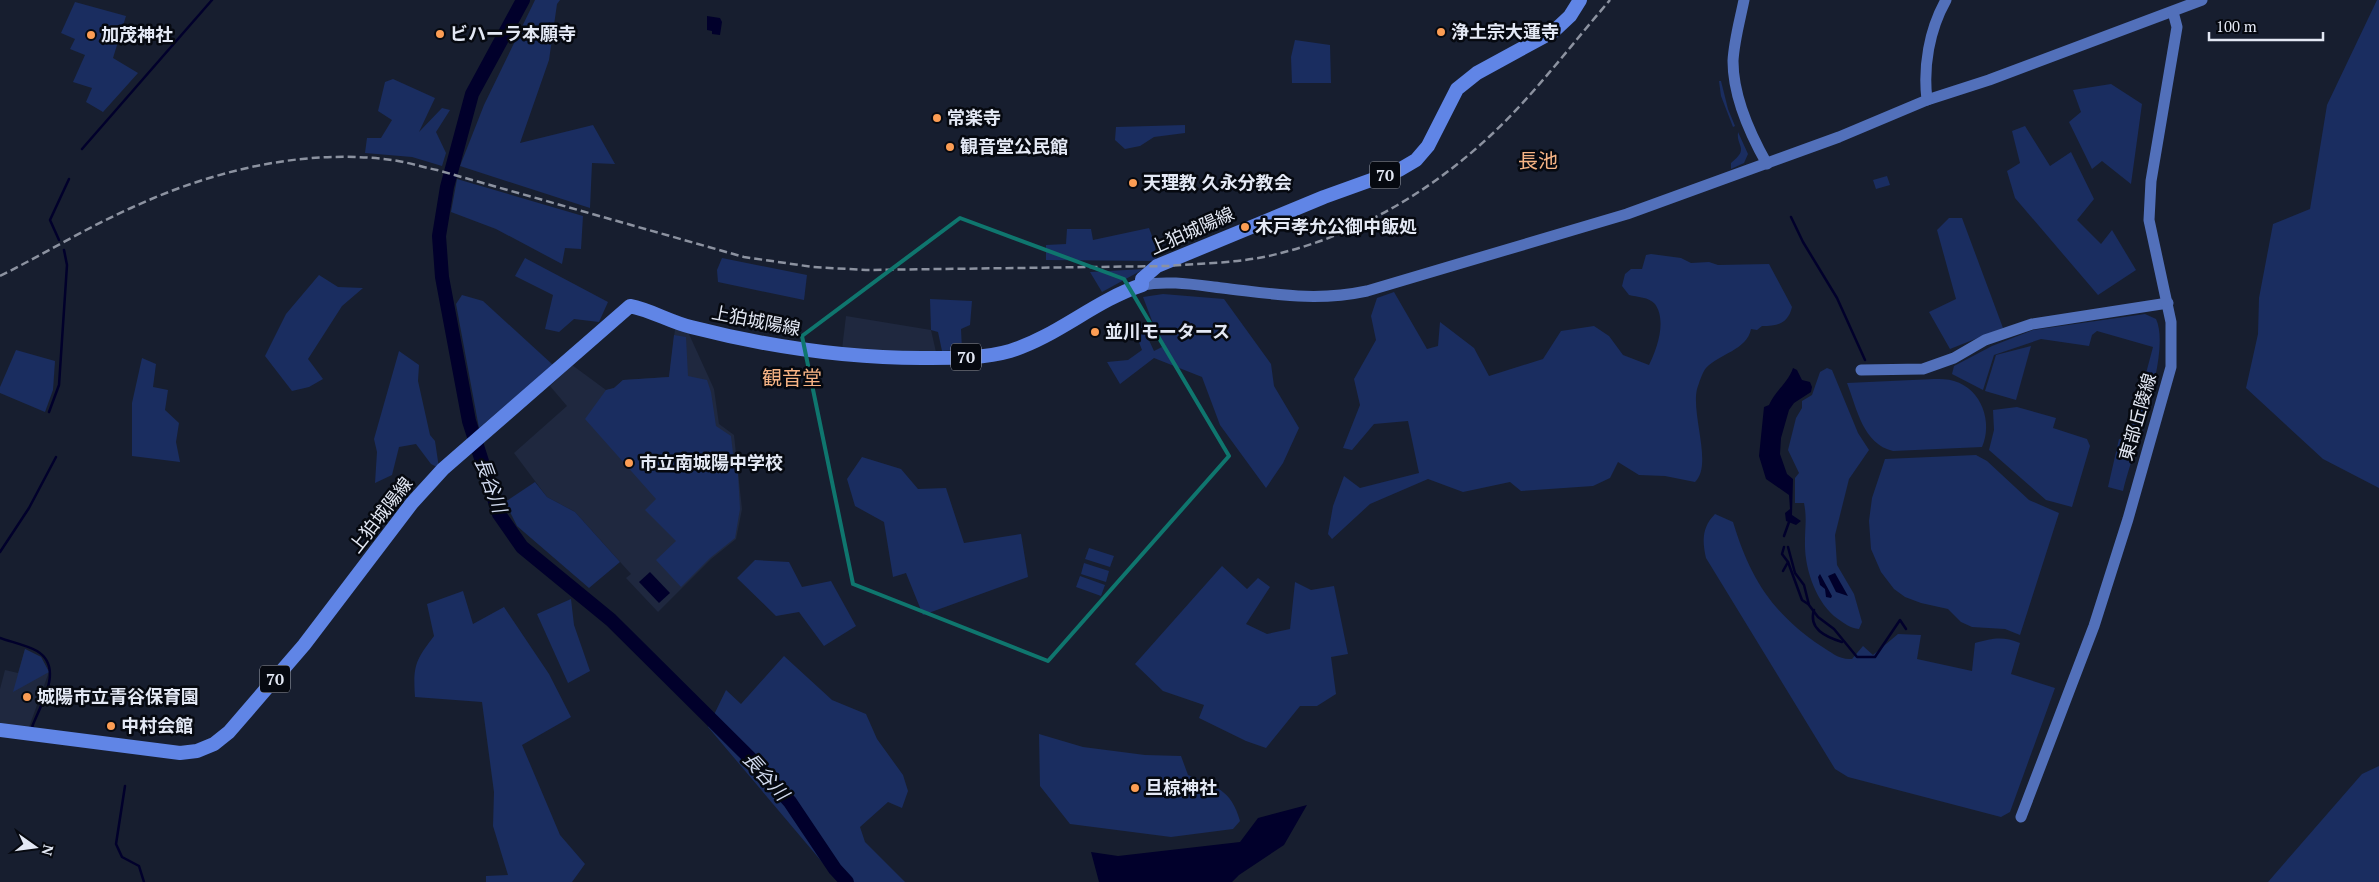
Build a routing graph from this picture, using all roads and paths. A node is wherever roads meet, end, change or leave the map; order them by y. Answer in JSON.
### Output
{"nodes":[{"id":1,"x":1580,"y":0,"type":"edge"},
{"id":2,"x":1744,"y":0,"type":"edge"},
{"id":3,"x":1946,"y":0,"type":"edge"},
{"id":4,"x":2202,"y":0,"type":"edge"},
{"id":5,"x":2173,"y":12,"type":"junction"},
{"id":6,"x":1927,"y":100,"type":"junction"},
{"id":7,"x":1767,"y":164,"type":"junction"},
{"id":8,"x":1142,"y":285,"type":"junction"},
{"id":9,"x":2168,"y":303,"type":"junction"},
{"id":10,"x":1860,"y":370,"type":"dead end"},
{"id":11,"x":0,"y":730,"type":"edge"},
{"id":12,"x":2020,"y":818,"type":"dead end"}],
"edges":[{"from":1,"to":8,"type":"main road","name":"上狛城陽線","number":"70"},
{"from":2,"to":7,"type":"street"},
{"from":3,"to":6,"type":"street"},
{"from":4,"to":5,"type":"street"},
{"from":5,"to":6,"type":"street"},
{"from":5,"to":9,"type":"street","name":"東部丘陵線"},
{"from":6,"to":7,"type":"street"},
{"from":7,"to":8,"type":"street"},
{"from":8,"to":11,"type":"main road","name":"上狛城陽線","number":"70"},
{"from":9,"to":10,"type":"street"},
{"from":9,"to":12,"type":"street","name":"東部丘陵線"}]}
